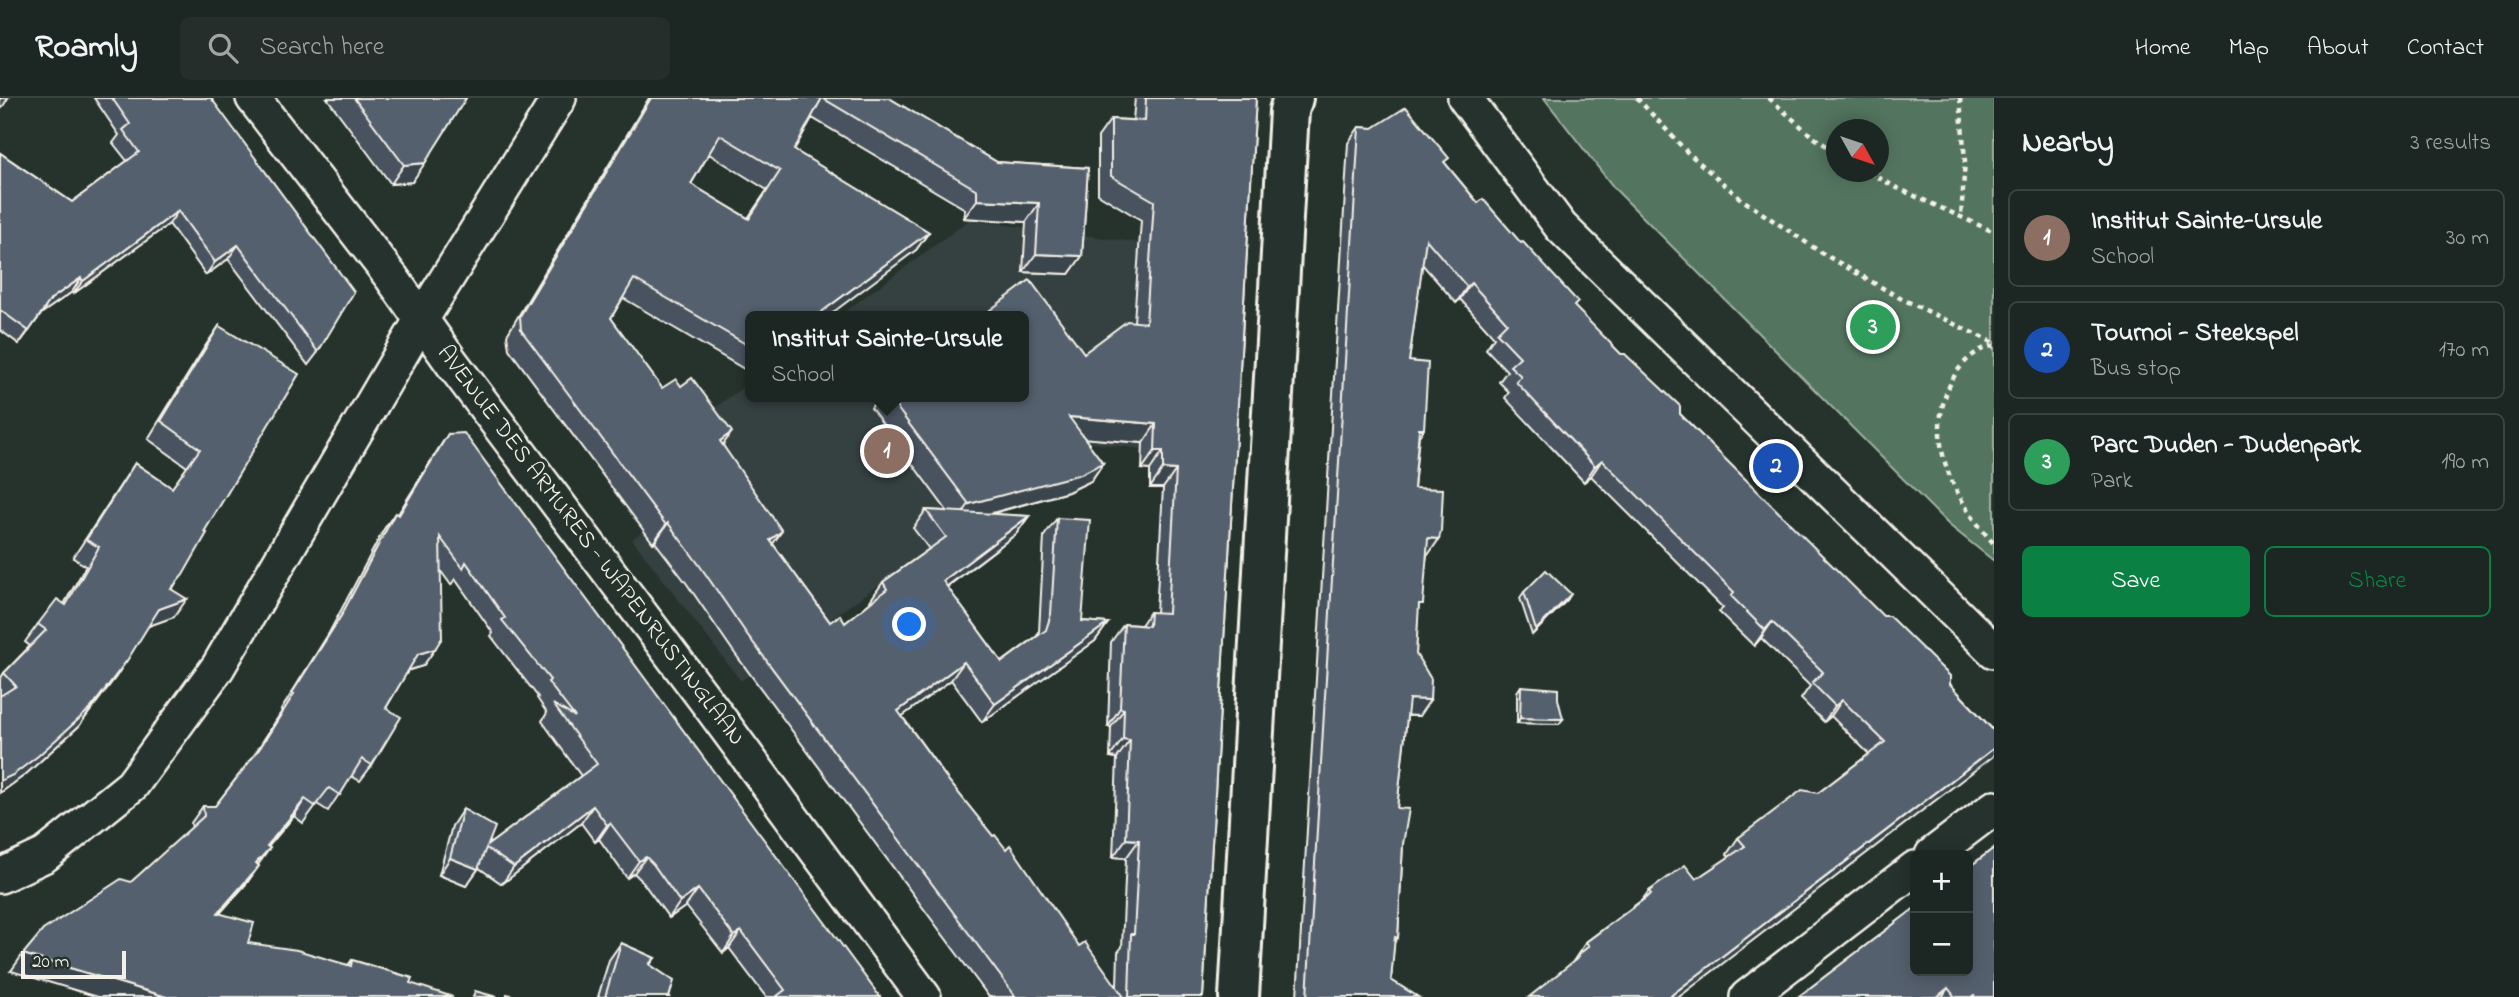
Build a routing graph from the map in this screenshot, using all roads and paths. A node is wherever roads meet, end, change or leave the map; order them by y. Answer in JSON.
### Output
{"nodes":[{"id":1,"x":253,"y":98,"type":"edge"},
{"id":2,"x":559,"y":98,"type":"edge"},
{"id":3,"x":1293,"y":98,"type":"edge"},
{"id":4,"x":1465,"y":98,"type":"edge"},
{"id":5,"x":1637,"y":98,"type":"edge"},
{"id":6,"x":1769,"y":98,"type":"edge"},
{"id":7,"x":1959,"y":98,"type":"edge"},
{"id":8,"x":1826,"y":145,"type":"edge"},
{"id":9,"x":1886,"y":182,"type":"edge"},
{"id":10,"x":1961,"y":217,"type":"junction"},
{"id":11,"x":1994,"y":232,"type":"edge"},
{"id":12,"x":421,"y":320,"type":"junction"},
{"id":13,"x":1994,"y":344,"type":"edge"},
{"id":14,"x":1994,"y":544,"type":"edge"},
{"id":15,"x":1994,"y":652,"type":"edge"},
{"id":16,"x":1994,"y":808,"type":"edge"},
{"id":17,"x":1939,"y":850,"type":"edge"},
{"id":18,"x":1910,"y":872,"type":"edge"},
{"id":19,"x":0,"y":876,"type":"edge"},
{"id":20,"x":924,"y":997,"type":"edge"},
{"id":21,"x":1238,"y":997,"type":"edge"},
{"id":22,"x":1748,"y":997,"type":"edge"}],
"edges":[{"from":1,"to":12,"type":"street","name":"AVENUE DES ARMURES - WAPENRUSTINGLAAN"},
{"from":2,"to":12,"type":"street"},
{"from":3,"to":21,"type":"street"},
{"from":4,"to":15,"type":"street"},
{"from":5,"to":13,"type":"path"},
{"from":6,"to":8,"type":"path"},
{"from":7,"to":10,"type":"path"},
{"from":9,"to":10,"type":"path"},
{"from":10,"to":11,"type":"path"},
{"from":12,"to":19,"type":"street"},
{"from":12,"to":20,"type":"street","name":"AVENUE DES ARMURES - WAPENRUSTINGLAAN"},
{"from":13,"to":14,"type":"path"},
{"from":16,"to":17,"type":"street"},
{"from":18,"to":22,"type":"street"}]}
